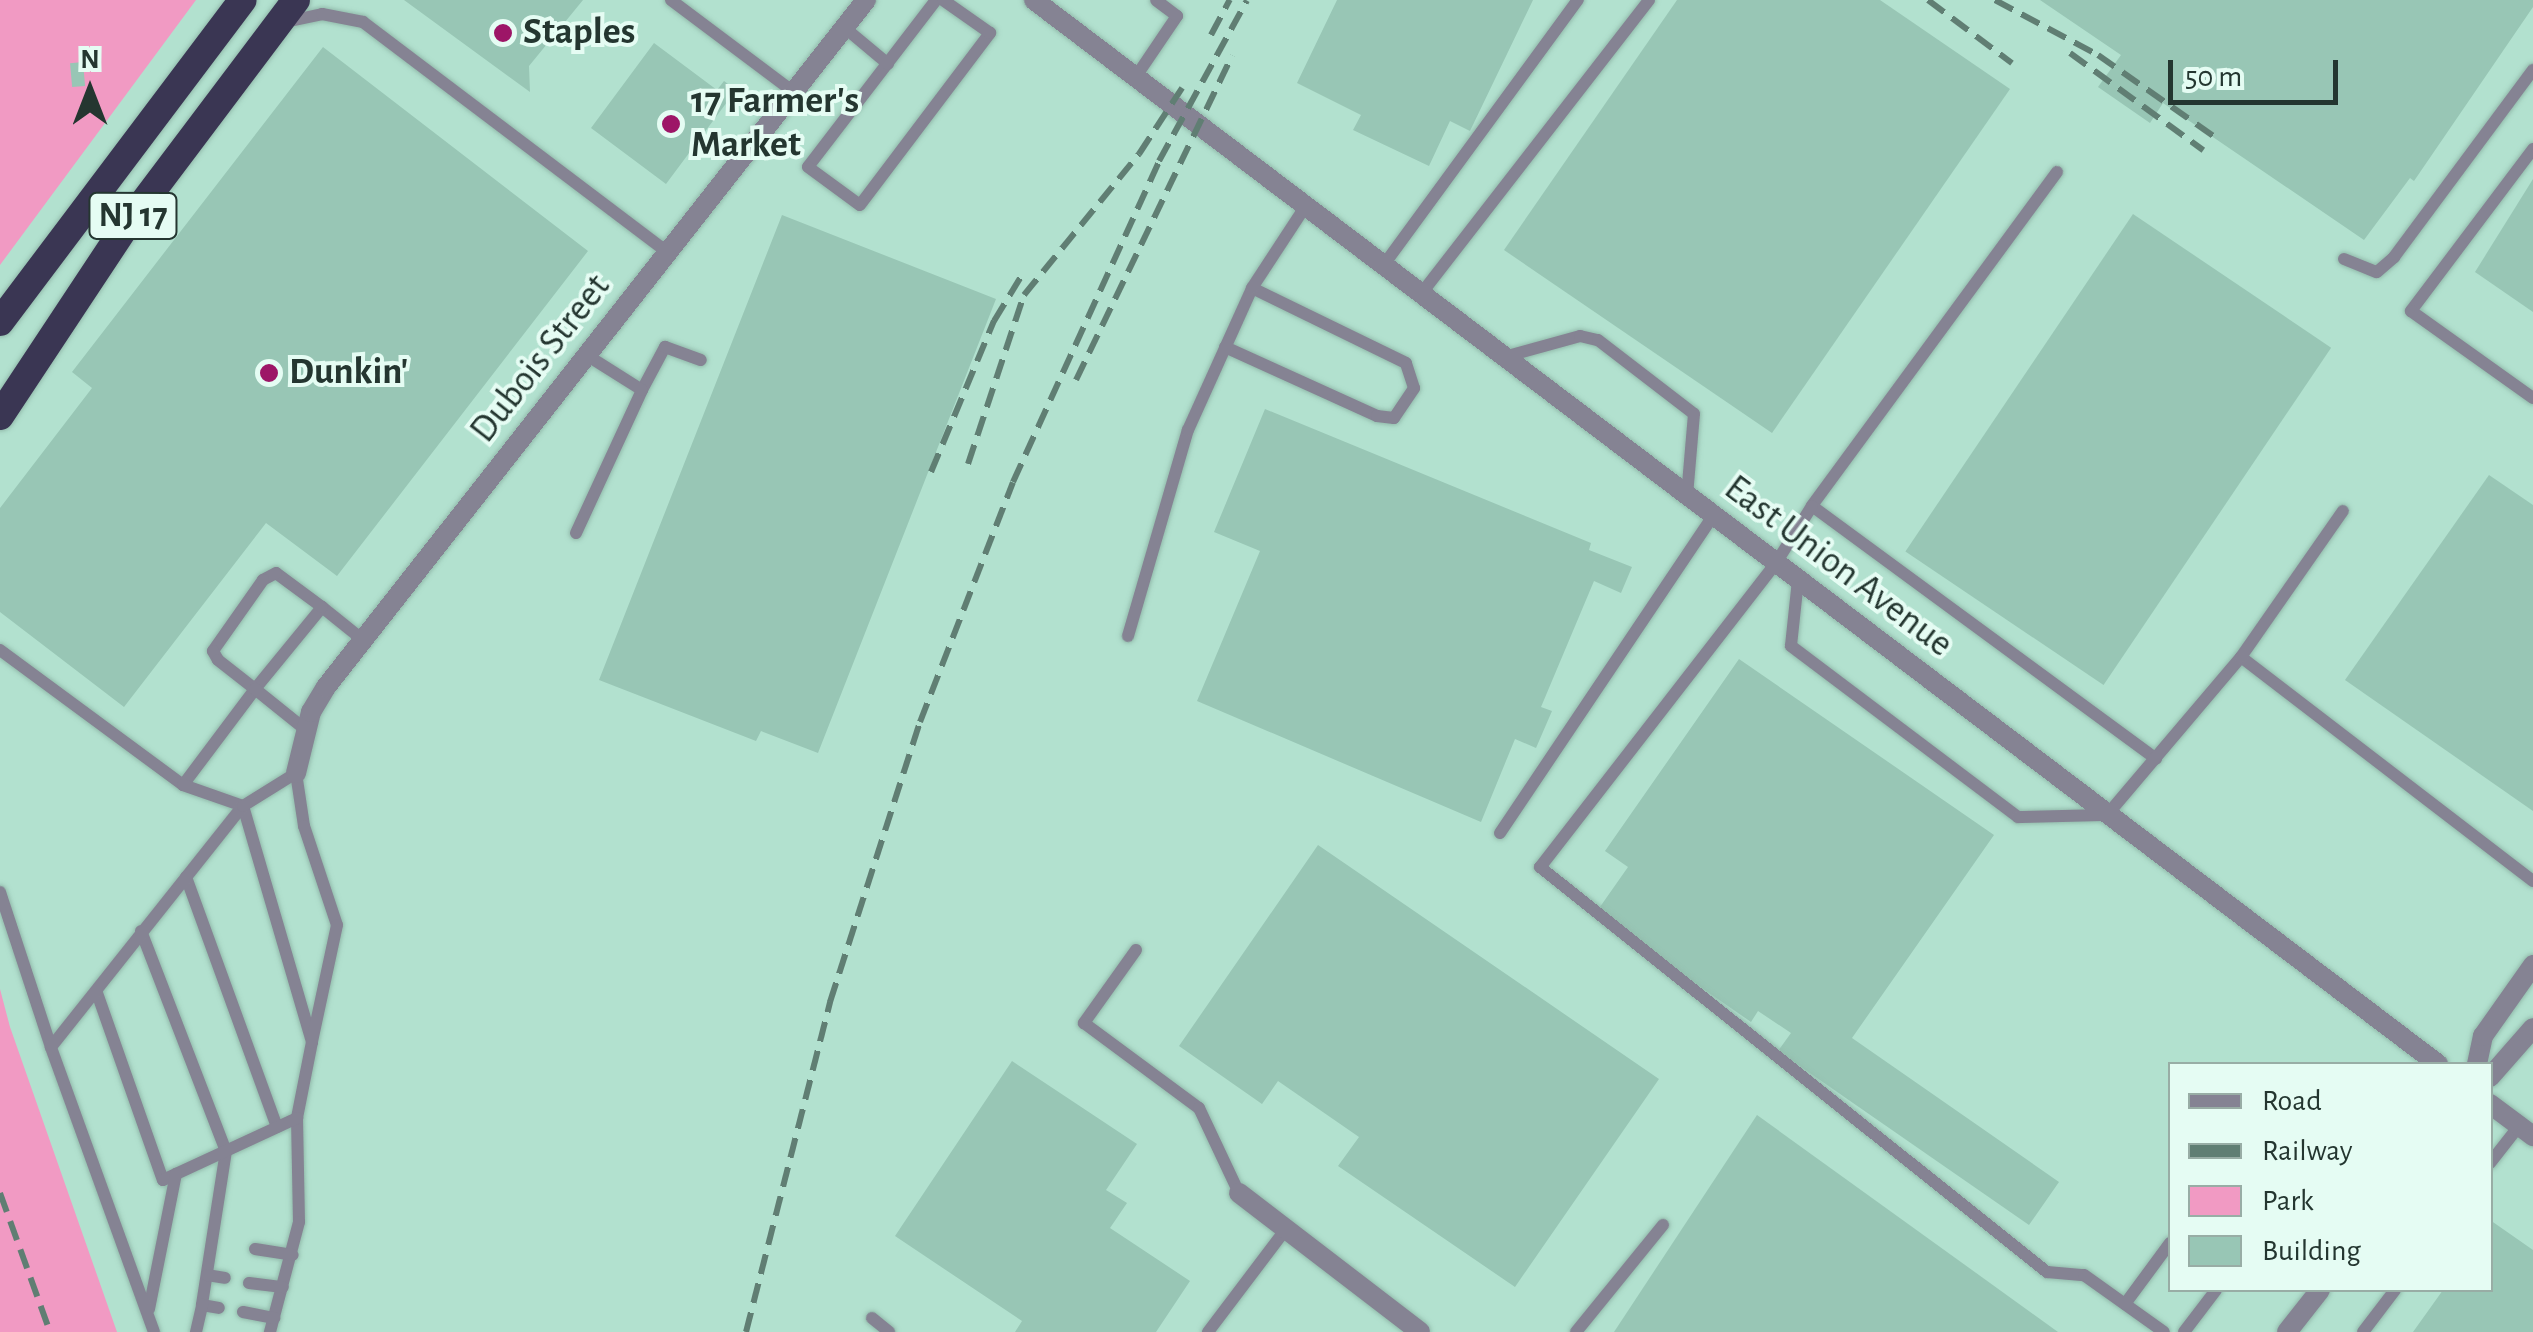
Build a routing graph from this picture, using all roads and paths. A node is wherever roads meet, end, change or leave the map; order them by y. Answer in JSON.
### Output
{"nodes":[{"id":1,"x":243,"y":0,"type":"edge"},
{"id":2,"x":296,"y":0,"type":"edge"},
{"id":3,"x":671,"y":0,"type":"edge"},
{"id":4,"x":866,"y":0,"type":"edge"},
{"id":5,"x":940,"y":0,"type":"edge"},
{"id":6,"x":1034,"y":0,"type":"edge"},
{"id":7,"x":1156,"y":0,"type":"edge"},
{"id":8,"x":1578,"y":0,"type":"edge"},
{"id":9,"x":1649,"y":0,"type":"edge"},
{"id":10,"x":277,"y":24,"type":"junction"},
{"id":11,"x":844,"y":28,"type":"junction"},
{"id":12,"x":888,"y":64,"type":"junction"},
{"id":13,"x":2533,"y":70,"type":"edge"},
{"id":14,"x":1135,"y":78,"type":"junction"},
{"id":15,"x":795,"y":93,"type":"junction"},
{"id":16,"x":2533,"y":148,"type":"edge"},
{"id":17,"x":2057,"y":172,"type":"dead end"},
{"id":18,"x":1305,"y":206,"type":"junction"},
{"id":19,"x":668,"y":253,"type":"junction"},
{"id":20,"x":2344,"y":259,"type":"dead end"},
{"id":21,"x":1383,"y":266,"type":"junction"},
{"id":22,"x":1252,"y":288,"type":"junction"},
{"id":23,"x":1421,"y":294,"type":"junction"},
{"id":24,"x":0,"y":322,"type":"edge"},
{"id":25,"x":1225,"y":348,"type":"junction"},
{"id":26,"x":588,"y":356,"type":"junction"},
{"id":27,"x":1504,"y":357,"type":"junction"},
{"id":28,"x":702,"y":360,"type":"dead end"},
{"id":29,"x":642,"y":390,"type":"junction"},
{"id":30,"x":2533,"y":398,"type":"edge"},
{"id":31,"x":0,"y":416,"type":"edge"},
{"id":32,"x":1687,"y":496,"type":"junction"},
{"id":33,"x":1812,"y":506,"type":"junction"},
{"id":34,"x":2343,"y":511,"type":"dead end"},
{"id":35,"x":1713,"y":516,"type":"junction"},
{"id":36,"x":576,"y":533,"type":"dead end"},
{"id":37,"x":1776,"y":563,"type":"junction"},
{"id":38,"x":1798,"y":580,"type":"junction"},
{"id":39,"x":322,"y":607,"type":"junction"},
{"id":40,"x":1128,"y":636,"type":"dead end"},
{"id":41,"x":363,"y":640,"type":"junction"},
{"id":42,"x":0,"y":650,"type":"edge"},
{"id":43,"x":2242,"y":656,"type":"junction"},
{"id":44,"x":256,"y":690,"type":"junction"},
{"id":45,"x":306,"y":730,"type":"junction"},
{"id":46,"x":2156,"y":760,"type":"junction"},
{"id":47,"x":296,"y":772,"type":"junction"},
{"id":48,"x":183,"y":785,"type":"junction"},
{"id":49,"x":242,"y":806,"type":"junction"},
{"id":50,"x":2107,"y":815,"type":"junction"},
{"id":51,"x":1500,"y":833,"type":"dead end"},
{"id":52,"x":186,"y":877,"type":"junction"},
{"id":53,"x":2533,"y":881,"type":"edge"},
{"id":54,"x":0,"y":892,"type":"edge"},
{"id":55,"x":141,"y":931,"type":"junction"},
{"id":56,"x":1136,"y":950,"type":"dead end"},
{"id":57,"x":2533,"y":965,"type":"edge"},
{"id":58,"x":97,"y":993,"type":"junction"},
{"id":59,"x":2533,"y":1028,"type":"edge"},
{"id":60,"x":312,"y":1042,"type":"junction"},
{"id":61,"x":50,"y":1047,"type":"junction"},
{"id":62,"x":2435,"y":1062,"type":"edge"},
{"id":63,"x":2477,"y":1062,"type":"edge"},
{"id":64,"x":2493,"y":1074,"type":"edge"},
{"id":65,"x":2493,"y":1106,"type":"edge"},
{"id":66,"x":297,"y":1118,"type":"junction"},
{"id":67,"x":277,"y":1127,"type":"junction"},
{"id":68,"x":2526,"y":1131,"type":"edge"},
{"id":69,"x":226,"y":1151,"type":"junction"},
{"id":70,"x":2493,"y":1161,"type":"edge"},
{"id":71,"x":176,"y":1174,"type":"junction"},
{"id":72,"x":1239,"y":1192,"type":"joint"},
{"id":73,"x":1663,"y":1225,"type":"dead end"},
{"id":74,"x":1286,"y":1229,"type":"junction"},
{"id":75,"x":212,"y":1242,"type":"junction"},
{"id":76,"x":230,"y":1244,"type":"dead end"},
{"id":77,"x":2168,"y":1246,"type":"edge"},
{"id":78,"x":255,"y":1249,"type":"dead end"},
{"id":79,"x":293,"y":1255,"type":"junction"},
{"id":80,"x":206,"y":1274,"type":"junction"},
{"id":81,"x":226,"y":1278,"type":"dead end"},
{"id":82,"x":248,"y":1282,"type":"dead end"},
{"id":83,"x":284,"y":1288,"type":"junction"},
{"id":84,"x":2214,"y":1292,"type":"edge"},
{"id":85,"x":2318,"y":1292,"type":"edge"},
{"id":86,"x":2393,"y":1292,"type":"edge"},
{"id":87,"x":2125,"y":1304,"type":"junction"},
{"id":88,"x":202,"y":1305,"type":"junction"},
{"id":89,"x":220,"y":1308,"type":"dead end"},
{"id":90,"x":148,"y":1312,"type":"junction"},
{"id":91,"x":244,"y":1312,"type":"dead end"},
{"id":92,"x":872,"y":1318,"type":"dead end"},
{"id":93,"x":272,"y":1325,"type":"edge"},
{"id":94,"x":154,"y":1332,"type":"edge"},
{"id":95,"x":196,"y":1332,"type":"edge"},
{"id":96,"x":890,"y":1332,"type":"edge"},
{"id":97,"x":1208,"y":1332,"type":"edge"},
{"id":98,"x":1420,"y":1332,"type":"edge"},
{"id":99,"x":1576,"y":1332,"type":"edge"},
{"id":100,"x":2164,"y":1332,"type":"edge"},
{"id":101,"x":2184,"y":1332,"type":"edge"},
{"id":102,"x":2287,"y":1332,"type":"edge"},
{"id":103,"x":2363,"y":1332,"type":"edge"}],
"edges":[{"from":1,"to":24,"type":"highway","number":"NJ 17"},
{"from":2,"to":10,"type":"highway","number":"NJ 17"},
{"from":3,"to":15,"type":"lane"},
{"from":4,"to":11,"type":"street","name":"Dubois Street"},
{"from":5,"to":12,"type":"lane"},
{"from":5,"to":12,"type":"lane"},
{"from":6,"to":14,"type":"street","name":"East Union Avenue"},
{"from":7,"to":14,"type":"lane"},
{"from":8,"to":21,"type":"lane"},
{"from":9,"to":23,"type":"lane"},
{"from":10,"to":19,"type":"lane"},
{"from":10,"to":31,"type":"highway","number":"NJ 17"},
{"from":11,"to":12,"type":"lane"},
{"from":11,"to":15,"type":"street","name":"Dubois Street"},
{"from":13,"to":20,"type":"lane"},
{"from":14,"to":18,"type":"street","name":"East Union Avenue"},
{"from":15,"to":19,"type":"street","name":"Dubois Street"},
{"from":16,"to":30,"type":"lane"},
{"from":17,"to":33,"type":"lane"},
{"from":18,"to":21,"type":"street","name":"East Union Avenue"},
{"from":18,"to":22,"type":"lane"},
{"from":19,"to":26,"type":"street","name":"Dubois Street"},
{"from":21,"to":23,"type":"street","name":"East Union Avenue"},
{"from":22,"to":25,"type":"lane"},
{"from":22,"to":25,"type":"lane"},
{"from":23,"to":27,"type":"street","name":"East Union Avenue"},
{"from":25,"to":40,"type":"lane"},
{"from":26,"to":29,"type":"lane"},
{"from":26,"to":41,"type":"street","name":"Dubois Street"},
{"from":27,"to":32,"type":"street","name":"East Union Avenue"},
{"from":27,"to":32,"type":"lane"},
{"from":28,"to":29,"type":"lane"},
{"from":29,"to":36,"type":"lane"},
{"from":32,"to":35,"type":"street","name":"East Union Avenue"},
{"from":33,"to":37,"type":"lane"},
{"from":33,"to":46,"type":"lane"},
{"from":34,"to":43,"type":"lane"},
{"from":35,"to":37,"type":"street","name":"East Union Avenue"},
{"from":35,"to":51,"type":"lane"},
{"from":37,"to":38,"type":"street","name":"East Union Avenue"},
{"from":37,"to":87,"type":"lane"},
{"from":38,"to":50,"type":"street","name":"East Union Avenue"},
{"from":38,"to":50,"type":"lane"},
{"from":39,"to":41,"type":"lane"},
{"from":39,"to":44,"type":"lane"},
{"from":39,"to":44,"type":"lane"},
{"from":41,"to":45,"type":"street","name":"Dubois Street"},
{"from":42,"to":48,"type":"lane"},
{"from":43,"to":46,"type":"lane"},
{"from":43,"to":53,"type":"lane"},
{"from":44,"to":45,"type":"lane"},
{"from":44,"to":48,"type":"lane"},
{"from":45,"to":47,"type":"street","name":"Dubois Street"},
{"from":46,"to":50,"type":"lane"},
{"from":47,"to":49,"type":"lane"},
{"from":47,"to":60,"type":"lane"},
{"from":48,"to":49,"type":"lane"},
{"from":49,"to":52,"type":"lane"},
{"from":49,"to":60,"type":"lane"},
{"from":50,"to":62,"type":"street","name":"East Union Avenue"},
{"from":52,"to":55,"type":"lane"},
{"from":52,"to":67,"type":"lane"},
{"from":54,"to":61,"type":"lane"},
{"from":55,"to":58,"type":"lane"},
{"from":55,"to":69,"type":"lane"},
{"from":56,"to":72,"type":"lane"},
{"from":57,"to":63,"type":"street"},
{"from":58,"to":61,"type":"lane"},
{"from":58,"to":71,"type":"lane"},
{"from":59,"to":64,"type":"street"},
{"from":60,"to":66,"type":"lane"},
{"from":61,"to":90,"type":"lane"},
{"from":65,"to":68,"type":"street"},
{"from":66,"to":67,"type":"lane"},
{"from":66,"to":79,"type":"lane"},
{"from":67,"to":69,"type":"lane"},
{"from":68,"to":70,"type":"lane"},
{"from":69,"to":71,"type":"lane"},
{"from":69,"to":75,"type":"lane"},
{"from":71,"to":90,"type":"lane"},
{"from":72,"to":74,"type":"street"},
{"from":73,"to":99,"type":"lane"},
{"from":74,"to":97,"type":"lane"},
{"from":74,"to":98,"type":"street"},
{"from":75,"to":76,"type":"lane"},
{"from":75,"to":80,"type":"lane"},
{"from":77,"to":87,"type":"lane"},
{"from":78,"to":79,"type":"lane"},
{"from":79,"to":83,"type":"lane"},
{"from":80,"to":81,"type":"lane"},
{"from":80,"to":88,"type":"lane"},
{"from":82,"to":83,"type":"lane"},
{"from":83,"to":93,"type":"lane"},
{"from":84,"to":101,"type":"lane"},
{"from":85,"to":102,"type":"street"},
{"from":86,"to":103,"type":"lane"},
{"from":87,"to":100,"type":"lane"},
{"from":88,"to":89,"type":"lane"},
{"from":88,"to":95,"type":"lane"},
{"from":90,"to":94,"type":"lane"},
{"from":91,"to":93,"type":"lane"},
{"from":92,"to":96,"type":"lane"}]}
